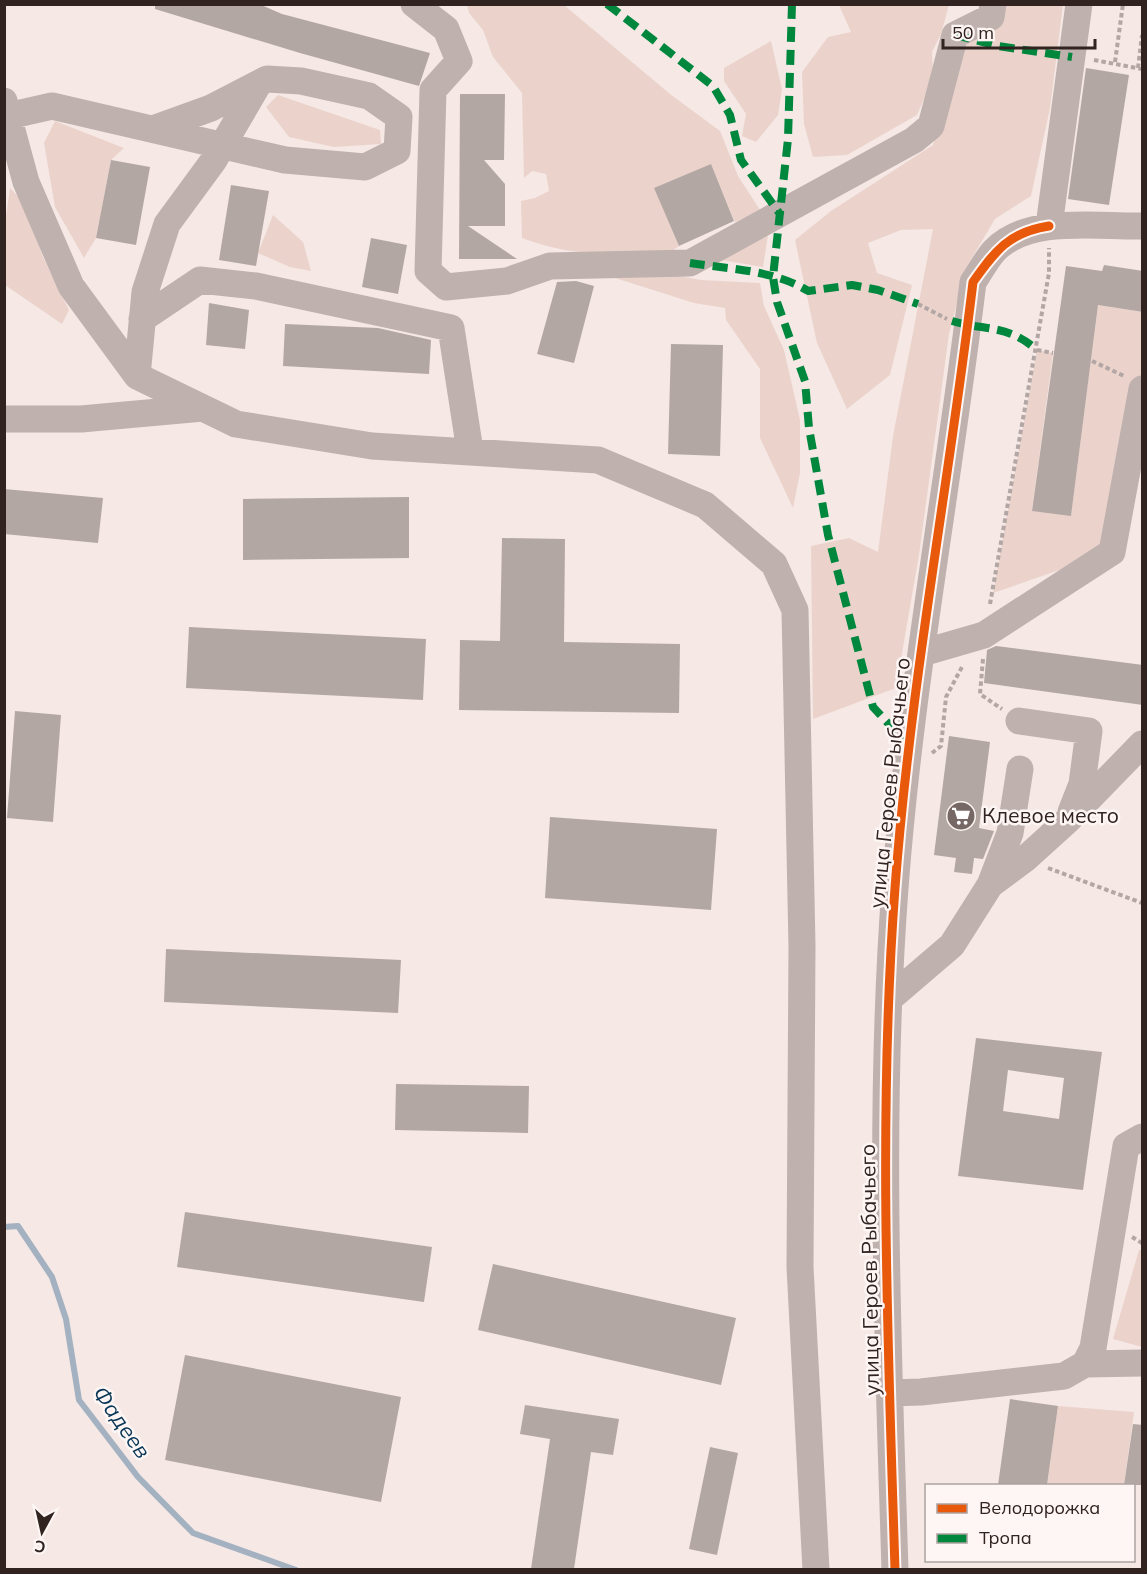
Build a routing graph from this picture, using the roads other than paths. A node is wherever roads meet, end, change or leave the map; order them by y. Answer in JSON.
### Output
{"nodes":[{"id":1,"x":414,"y":4,"type":"edge"},
{"id":2,"x":993,"y":4,"type":"edge"},
{"id":3,"x":1079,"y":4,"type":"edge"},
{"id":4,"x":259,"y":83,"type":"junction"},
{"id":5,"x":6,"y":109,"type":"edge"},
{"id":6,"x":153,"y":129,"type":"junction"},
{"id":7,"x":222,"y":145,"type":"junction"},
{"id":8,"x":1049,"y":226,"type":"junction"},
{"id":9,"x":1143,"y":226,"type":"edge"},
{"id":10,"x":142,"y":319,"type":"junction"},
{"id":11,"x":137,"y":376,"type":"junction"},
{"id":12,"x":1137,"y":384,"type":"edge"},
{"id":13,"x":204,"y":408,"type":"junction"},
{"id":14,"x":4,"y":419,"type":"edge"},
{"id":15,"x":470,"y":451,"type":"junction"},
{"id":16,"x":922,"y":653,"type":"junction"},
{"id":17,"x":1012,"y":716,"type":"road end"},
{"id":18,"x":1143,"y":744,"type":"edge"},
{"id":19,"x":1020,"y":769,"type":"dead end"},
{"id":20,"x":1067,"y":821,"type":"junction"},
{"id":21,"x":990,"y":885,"type":"junction"},
{"id":22,"x":889,"y":999,"type":"junction"},
{"id":23,"x":1143,"y":1137,"type":"edge"},
{"id":24,"x":1085,"y":1364,"type":"junction"},
{"id":25,"x":1141,"y":1364,"type":"edge"},
{"id":26,"x":889,"y":1393,"type":"junction"},
{"id":27,"x":816,"y":1569,"type":"edge"},
{"id":28,"x":895,"y":1569,"type":"edge"}],
"edges":[{"from":1,"to":2,"type":"street"},
{"from":3,"to":8,"type":"street"},
{"from":4,"to":6,"type":"street"},
{"from":4,"to":7,"type":"street"},
{"from":4,"to":7,"type":"street"},
{"from":5,"to":6,"type":"street"},
{"from":5,"to":11,"type":"street"},
{"from":6,"to":7,"type":"street"},
{"from":7,"to":10,"type":"street"},
{"from":8,"to":9,"type":"street","name":"улица Героев Рыбачьего"},
{"from":8,"to":16,"type":"street","name":"улица Героев Рыбачьего"},
{"from":10,"to":11,"type":"street"},
{"from":10,"to":15,"type":"street"},
{"from":11,"to":13,"type":"street"},
{"from":12,"to":16,"type":"street"},
{"from":13,"to":14,"type":"street"},
{"from":13,"to":15,"type":"street"},
{"from":15,"to":27,"type":"street"},
{"from":16,"to":22,"type":"street","name":"улица Героев Рыбачьего"},
{"from":17,"to":20,"type":"street"},
{"from":18,"to":20,"type":"street"},
{"from":19,"to":21,"type":"street"},
{"from":20,"to":21,"type":"street"},
{"from":21,"to":22,"type":"street"},
{"from":22,"to":26,"type":"street","name":"улица Героев Рыбачьего"},
{"from":23,"to":24,"type":"street"},
{"from":24,"to":25,"type":"street"},
{"from":24,"to":26,"type":"street"},
{"from":26,"to":28,"type":"street","name":"улица Героев Рыбачьего"}]}
